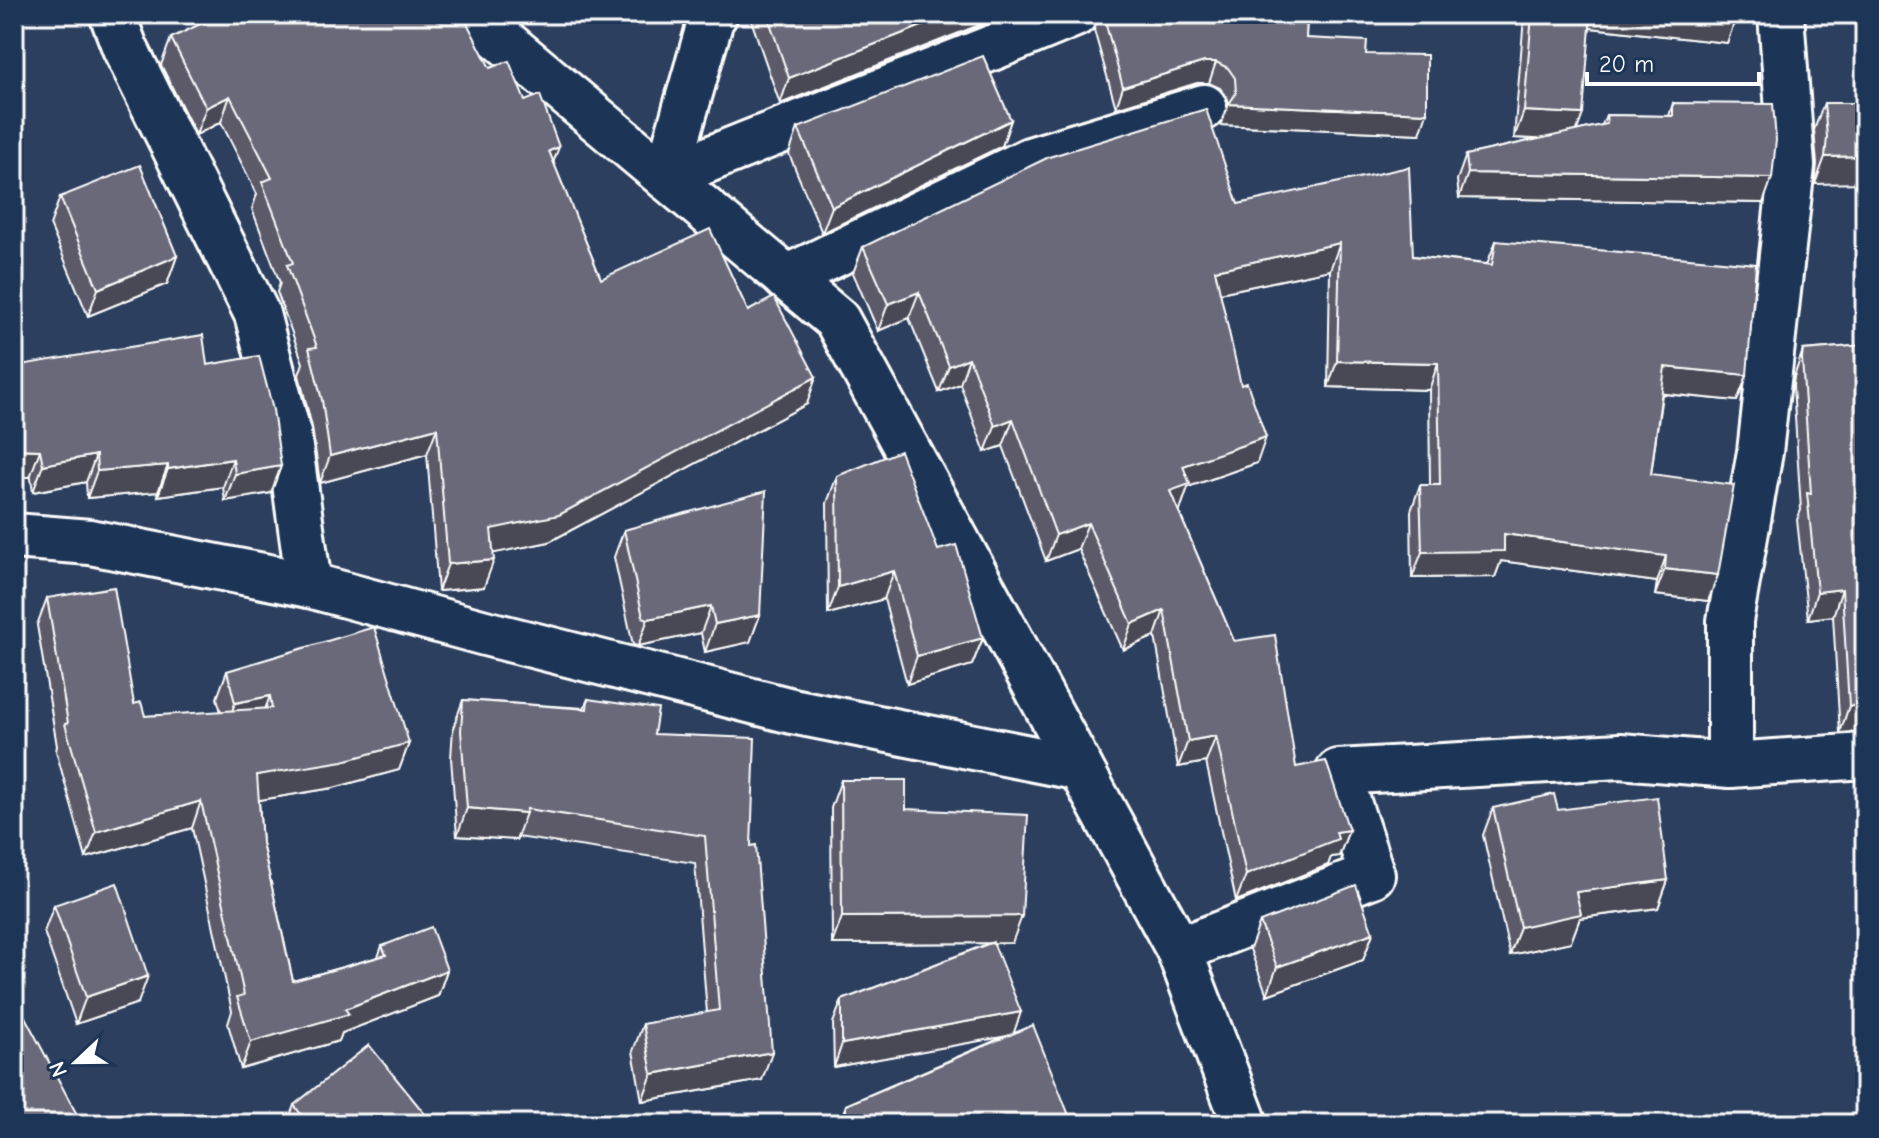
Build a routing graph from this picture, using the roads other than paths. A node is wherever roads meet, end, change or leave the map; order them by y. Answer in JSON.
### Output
{"nodes":[{"id":1,"x":112,"y":14,"type":"edge"},
{"id":2,"x":476,"y":14,"type":"edge"},
{"id":3,"x":715,"y":14,"type":"edge"},
{"id":4,"x":1075,"y":14,"type":"edge"},
{"id":5,"x":1781,"y":14,"type":"edge"},
{"id":6,"x":1204,"y":107,"type":"edge"},
{"id":7,"x":666,"y":177,"type":"junction"},
{"id":8,"x":786,"y":278,"type":"junction"},
{"id":9,"x":14,"y":536,"type":"edge"},
{"id":10,"x":309,"y":585,"type":"junction"},
{"id":11,"x":1865,"y":756,"type":"edge"},
{"id":12,"x":1730,"y":765,"type":"junction"},
{"id":13,"x":1080,"y":768,"type":"junction"},
{"id":14,"x":1179,"y":950,"type":"junction"},
{"id":15,"x":1245,"y":1124,"type":"edge"}],
"edges":[{"from":1,"to":10,"type":"street"},
{"from":2,"to":7,"type":"street"},
{"from":3,"to":7,"type":"street"},
{"from":4,"to":7,"type":"street"},
{"from":5,"to":12,"type":"street"},
{"from":6,"to":8,"type":"street"},
{"from":7,"to":8,"type":"street"},
{"from":8,"to":13,"type":"street"},
{"from":9,"to":10,"type":"street"},
{"from":10,"to":13,"type":"street"},
{"from":11,"to":12,"type":"street"},
{"from":12,"to":14,"type":"street"},
{"from":13,"to":14,"type":"street"},
{"from":14,"to":15,"type":"street"}]}
